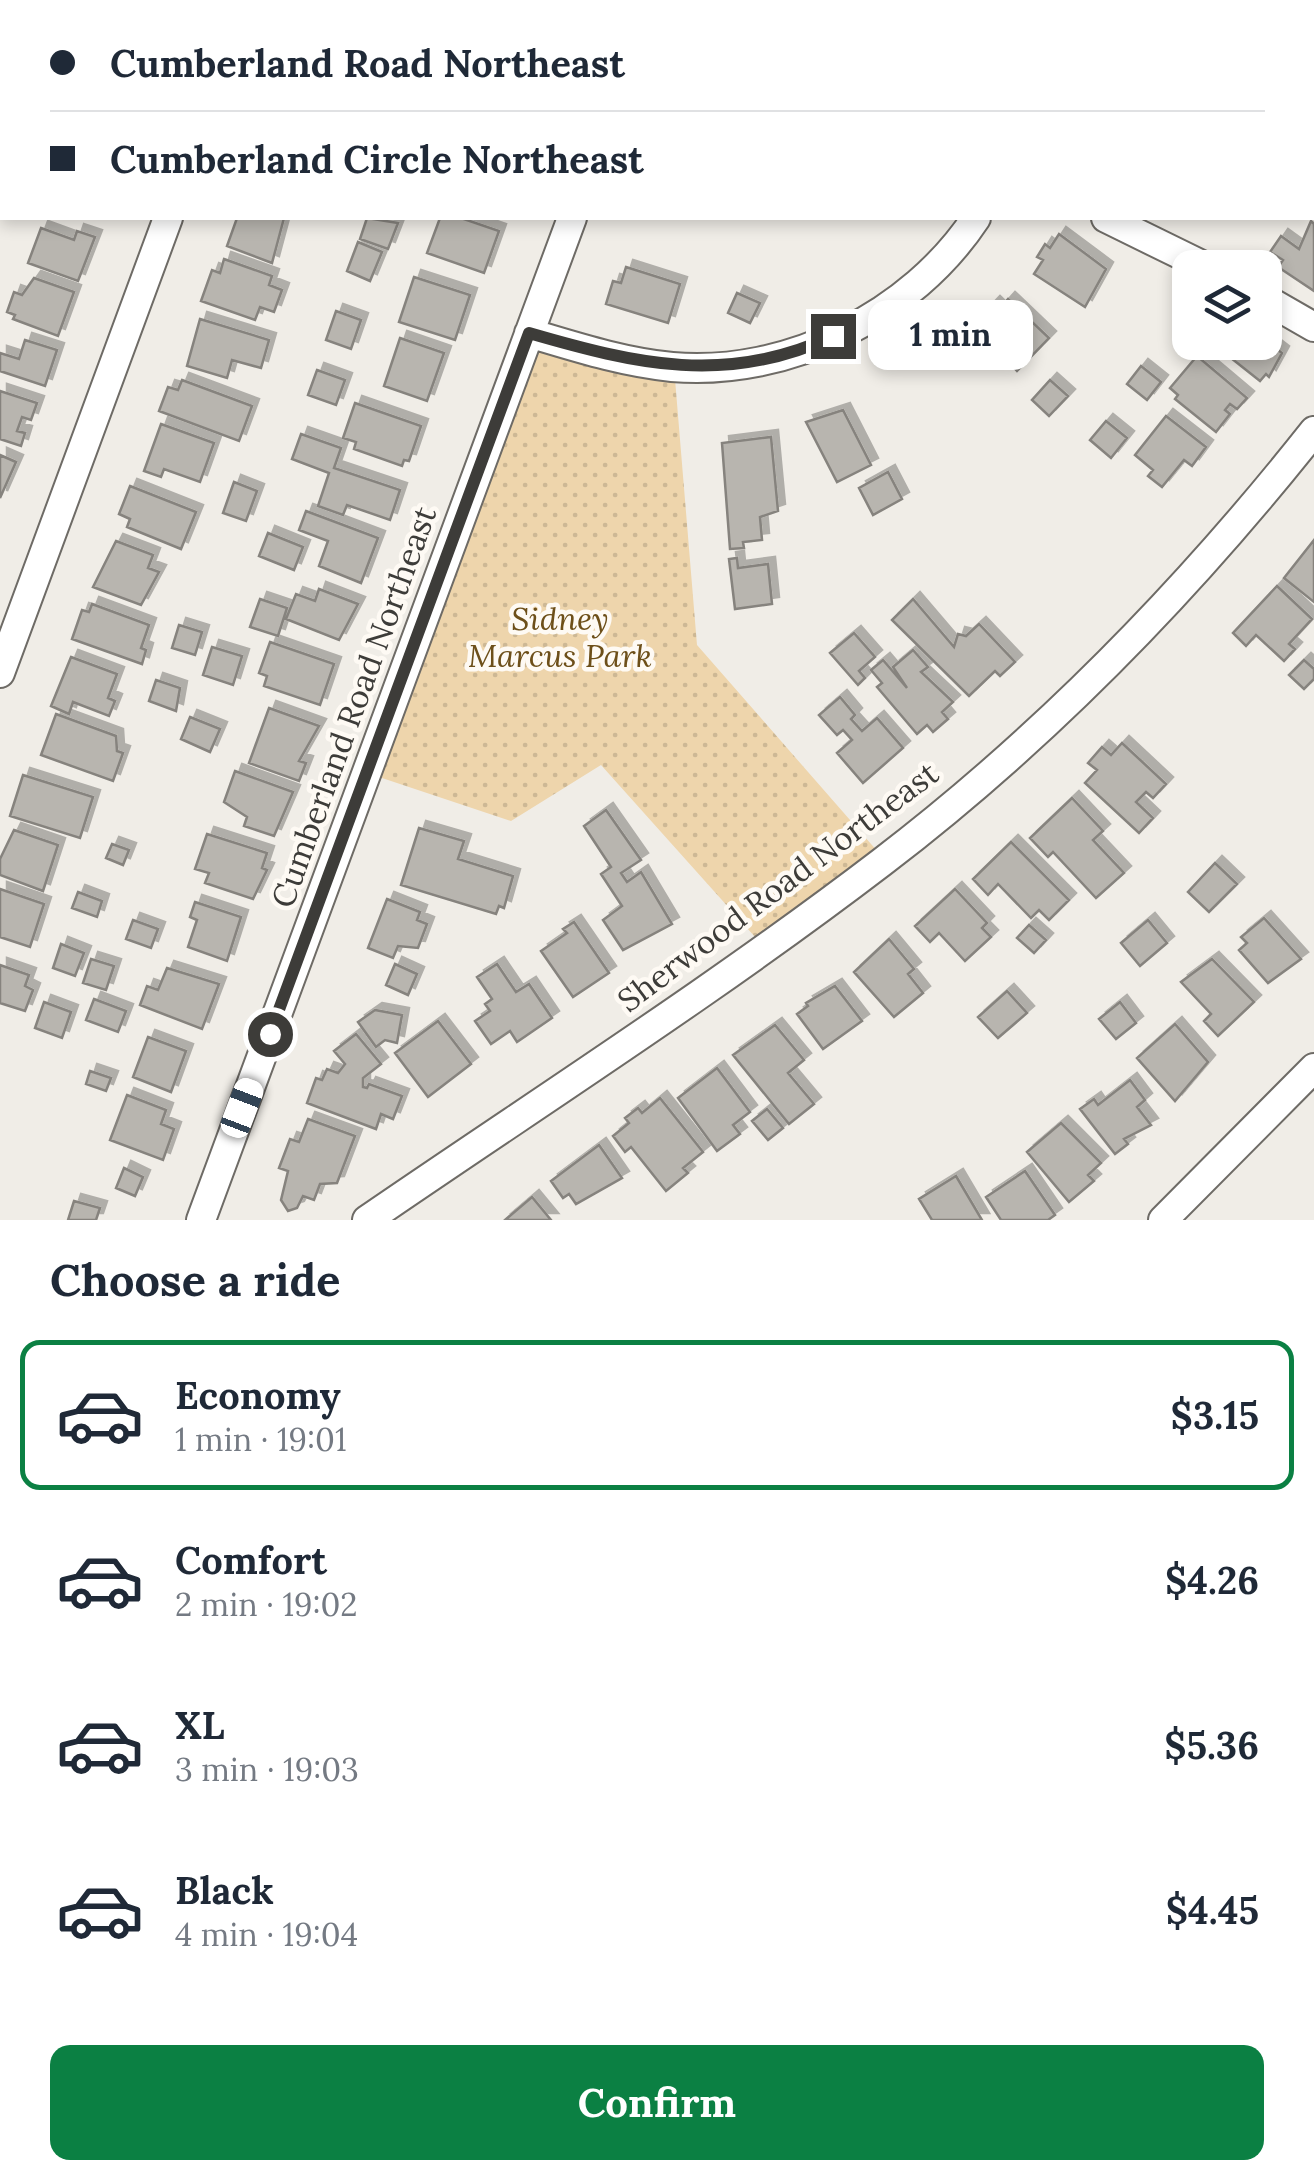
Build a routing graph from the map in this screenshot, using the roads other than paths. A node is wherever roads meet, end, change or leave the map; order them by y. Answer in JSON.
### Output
{"nodes":[{"id":1,"x":167,"y":220,"type":"edge"},
{"id":2,"x":571,"y":220,"type":"edge"},
{"id":3,"x":974,"y":220,"type":"edge"},
{"id":4,"x":1110,"y":220,"type":"edge"},
{"id":5,"x":1172,"y":250,"type":"edge"},
{"id":6,"x":1282,"y":309,"type":"edge"},
{"id":7,"x":1314,"y":327,"type":"edge"},
{"id":8,"x":529,"y":333,"type":"junction"},
{"id":9,"x":1314,"y":431,"type":"edge"},
{"id":10,"x":0,"y":673,"type":"edge"},
{"id":11,"x":1314,"y":1068,"type":"edge"},
{"id":12,"x":1202,"y":1178,"type":"junction"},
{"id":13,"x":201,"y":1220,"type":"edge"},
{"id":14,"x":367,"y":1220,"type":"edge"},
{"id":15,"x":1139,"y":1220,"type":"edge"},
{"id":16,"x":1162,"y":1220,"type":"edge"}],
"edges":[{"from":1,"to":10,"type":"street"},
{"from":2,"to":8,"type":"street","name":"Cumberland Road Northeast"},
{"from":3,"to":8,"type":"street"},
{"from":4,"to":5,"type":"street"},
{"from":6,"to":7,"type":"street"},
{"from":8,"to":13,"type":"street","name":"Cumberland Road Northeast"},
{"from":9,"to":14,"type":"street","name":"Sherwood Road Northeast"},
{"from":11,"to":12,"type":"street"},
{"from":12,"to":15,"type":"street"},
{"from":12,"to":16,"type":"street"}]}
